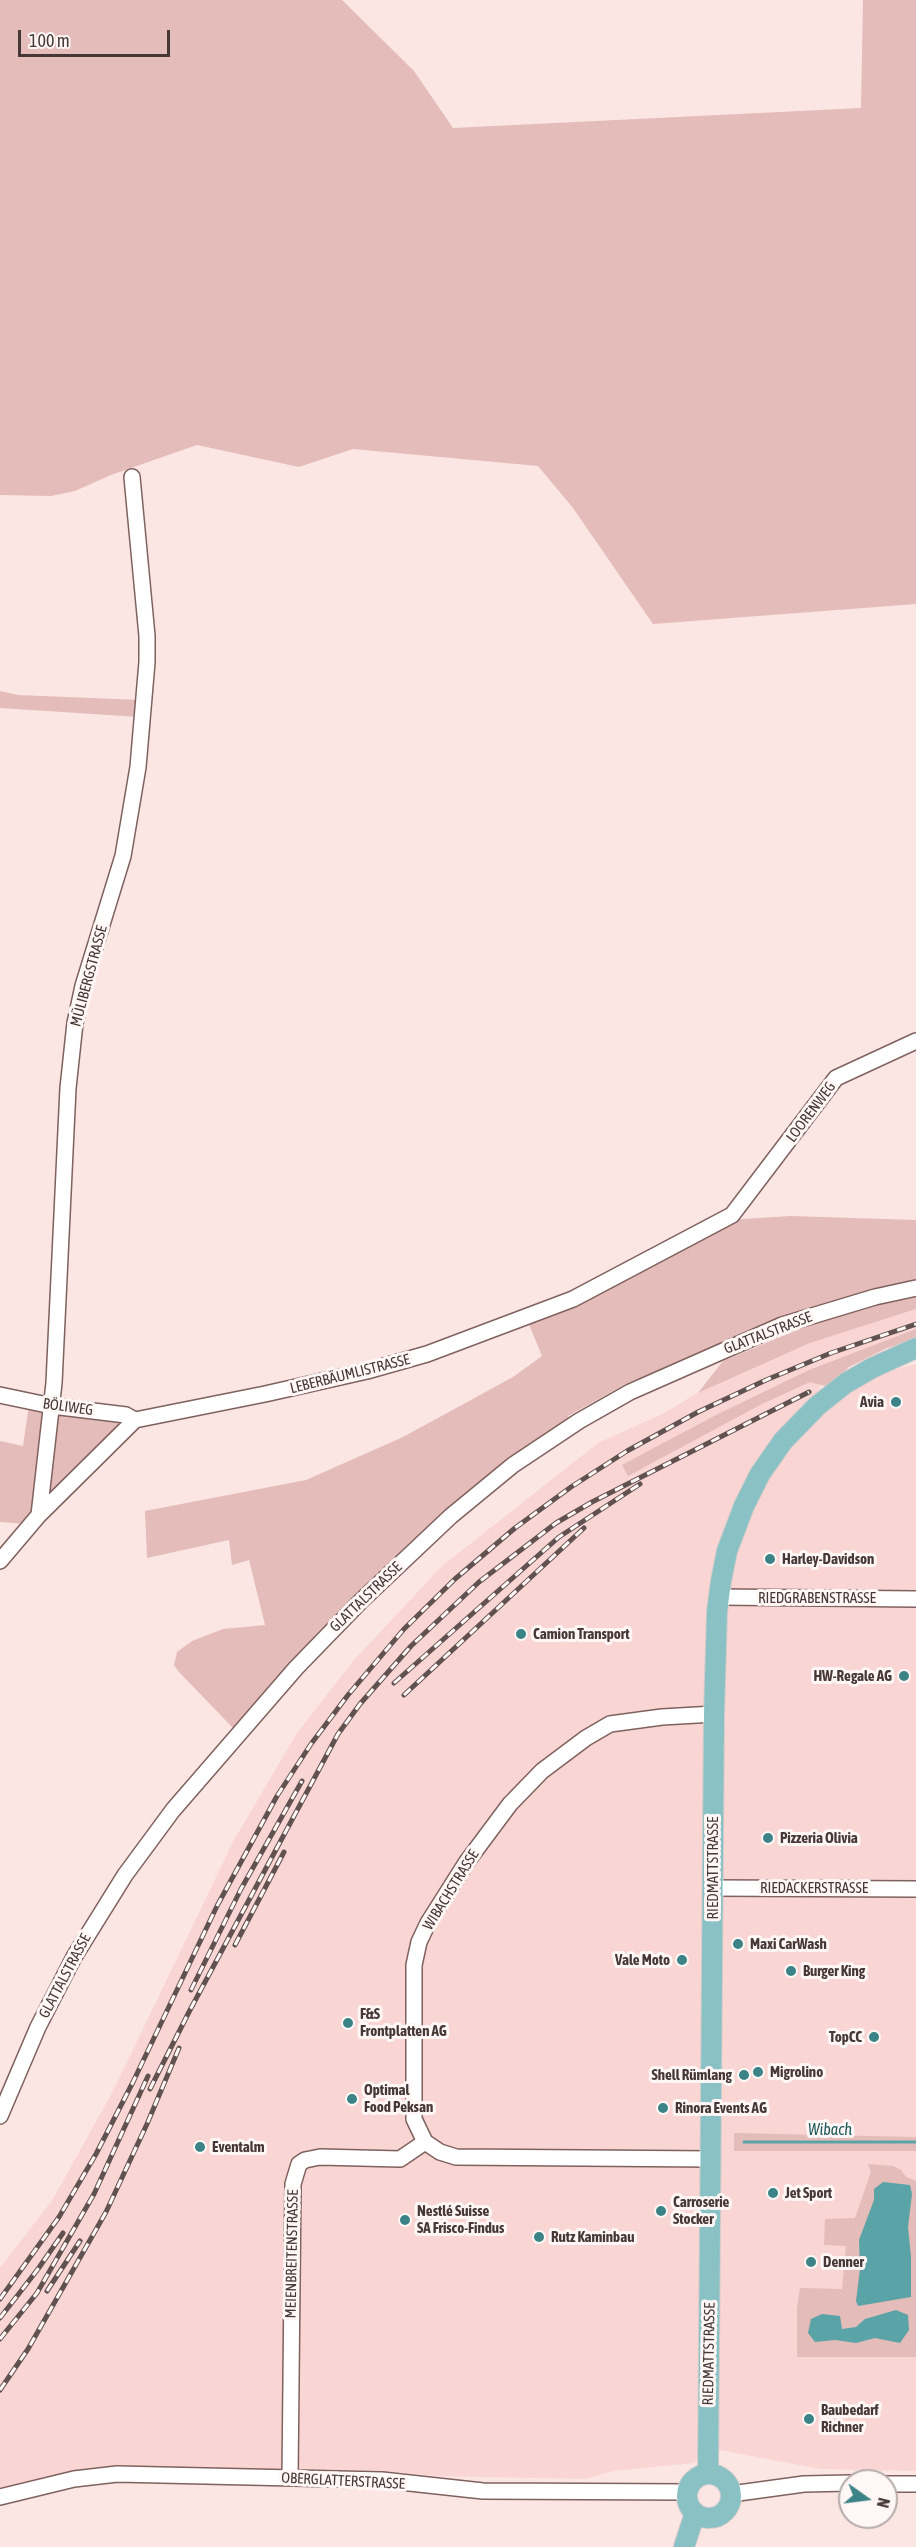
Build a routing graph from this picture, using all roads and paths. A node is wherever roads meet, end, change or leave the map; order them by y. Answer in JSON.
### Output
{"nodes":[{"id":1,"x":132,"y":477,"type":"dead end"},
{"id":2,"x":916,"y":1041,"type":"edge"},
{"id":3,"x":732,"y":1215,"type":"joint"},
{"id":4,"x":916,"y":1288,"type":"edge"},
{"id":5,"x":916,"y":1348,"type":"edge"},
{"id":6,"x":0,"y":1395,"type":"edge"},
{"id":7,"x":52,"y":1406,"type":"junction"},
{"id":8,"x":135,"y":1420,"type":"junction"},
{"id":9,"x":39,"y":1515,"type":"junction"},
{"id":10,"x":0,"y":1561,"type":"edge"},
{"id":11,"x":719,"y":1597,"type":"junction"},
{"id":12,"x":916,"y":1599,"type":"edge"},
{"id":13,"x":714,"y":1714,"type":"junction"},
{"id":14,"x":713,"y":1888,"type":"junction"},
{"id":15,"x":916,"y":1889,"type":"edge"},
{"id":16,"x":0,"y":2116,"type":"edge"},
{"id":17,"x":425,"y":2142,"type":"junction"},
{"id":18,"x":711,"y":2159,"type":"junction"},
{"id":19,"x":708,"y":2474,"type":"junction"},
{"id":20,"x":290,"y":2478,"type":"junction"},
{"id":21,"x":838,"y":2483,"type":"edge"},
{"id":22,"x":898,"y":2484,"type":"edge"},
{"id":23,"x":916,"y":2484,"type":"edge"},
{"id":24,"x":688,"y":2492,"type":"junction"},
{"id":25,"x":731,"y":2494,"type":"junction"},
{"id":26,"x":0,"y":2497,"type":"edge"},
{"id":27,"x":701,"y":2515,"type":"junction"},
{"id":28,"x":684,"y":2547,"type":"edge"},
{"id":29,"x":695,"y":2547,"type":"edge"}],
"edges":[{"from":1,"to":7,"type":"street","name":"MÜLIBERGSTRASSE"},
{"from":2,"to":3,"type":"street","name":"LOORENWEG"},
{"from":3,"to":8,"type":"street","name":"LEBERBÄUMLISTRASSE"},
{"from":4,"to":16,"type":"street","name":"GLATTALSTRASSE"},
{"from":5,"to":11,"type":"main road","name":"RIEDMATTSTRASSE"},
{"from":6,"to":7,"type":"street","name":"BÖLIWEG"},
{"from":7,"to":8,"type":"street","name":"BÖLIWEG"},
{"from":7,"to":9,"type":"street","name":"MÜLIBERGSTRASSE"},
{"from":8,"to":9,"type":"street"},
{"from":9,"to":10,"type":"street"},
{"from":11,"to":12,"type":"street","name":"RIEDGRABENSTRASSE"},
{"from":11,"to":13,"type":"main road","name":"RIEDMATTSTRASSE"},
{"from":13,"to":14,"type":"main road","name":"RIEDMATTSTRASSE"},
{"from":13,"to":17,"type":"street","name":"WIBACHSTRASSE"},
{"from":14,"to":15,"type":"street","name":"RIEDACKERSTRASSE"},
{"from":14,"to":18,"type":"main road","name":"RIEDMATTSTRASSE"},
{"from":17,"to":18,"type":"street"},
{"from":17,"to":20,"type":"street","name":"MEIENBREITENSTRASSE"},
{"from":18,"to":19,"type":"main road","name":"RIEDMATTSTRASSE"},
{"from":19,"to":24,"type":"main road"},
{"from":19,"to":25,"type":"main road"},
{"from":20,"to":24,"type":"street","name":"OBERGLATTERSTRASSE"},
{"from":20,"to":26,"type":"street","name":"OBERGLATTERSTRASSE"},
{"from":21,"to":25,"type":"street"},
{"from":22,"to":23,"type":"street"},
{"from":24,"to":27,"type":"main road"},
{"from":25,"to":27,"type":"main road"},
{"from":27,"to":28,"type":"main road"},
{"from":27,"to":29,"type":"main road"}]}
